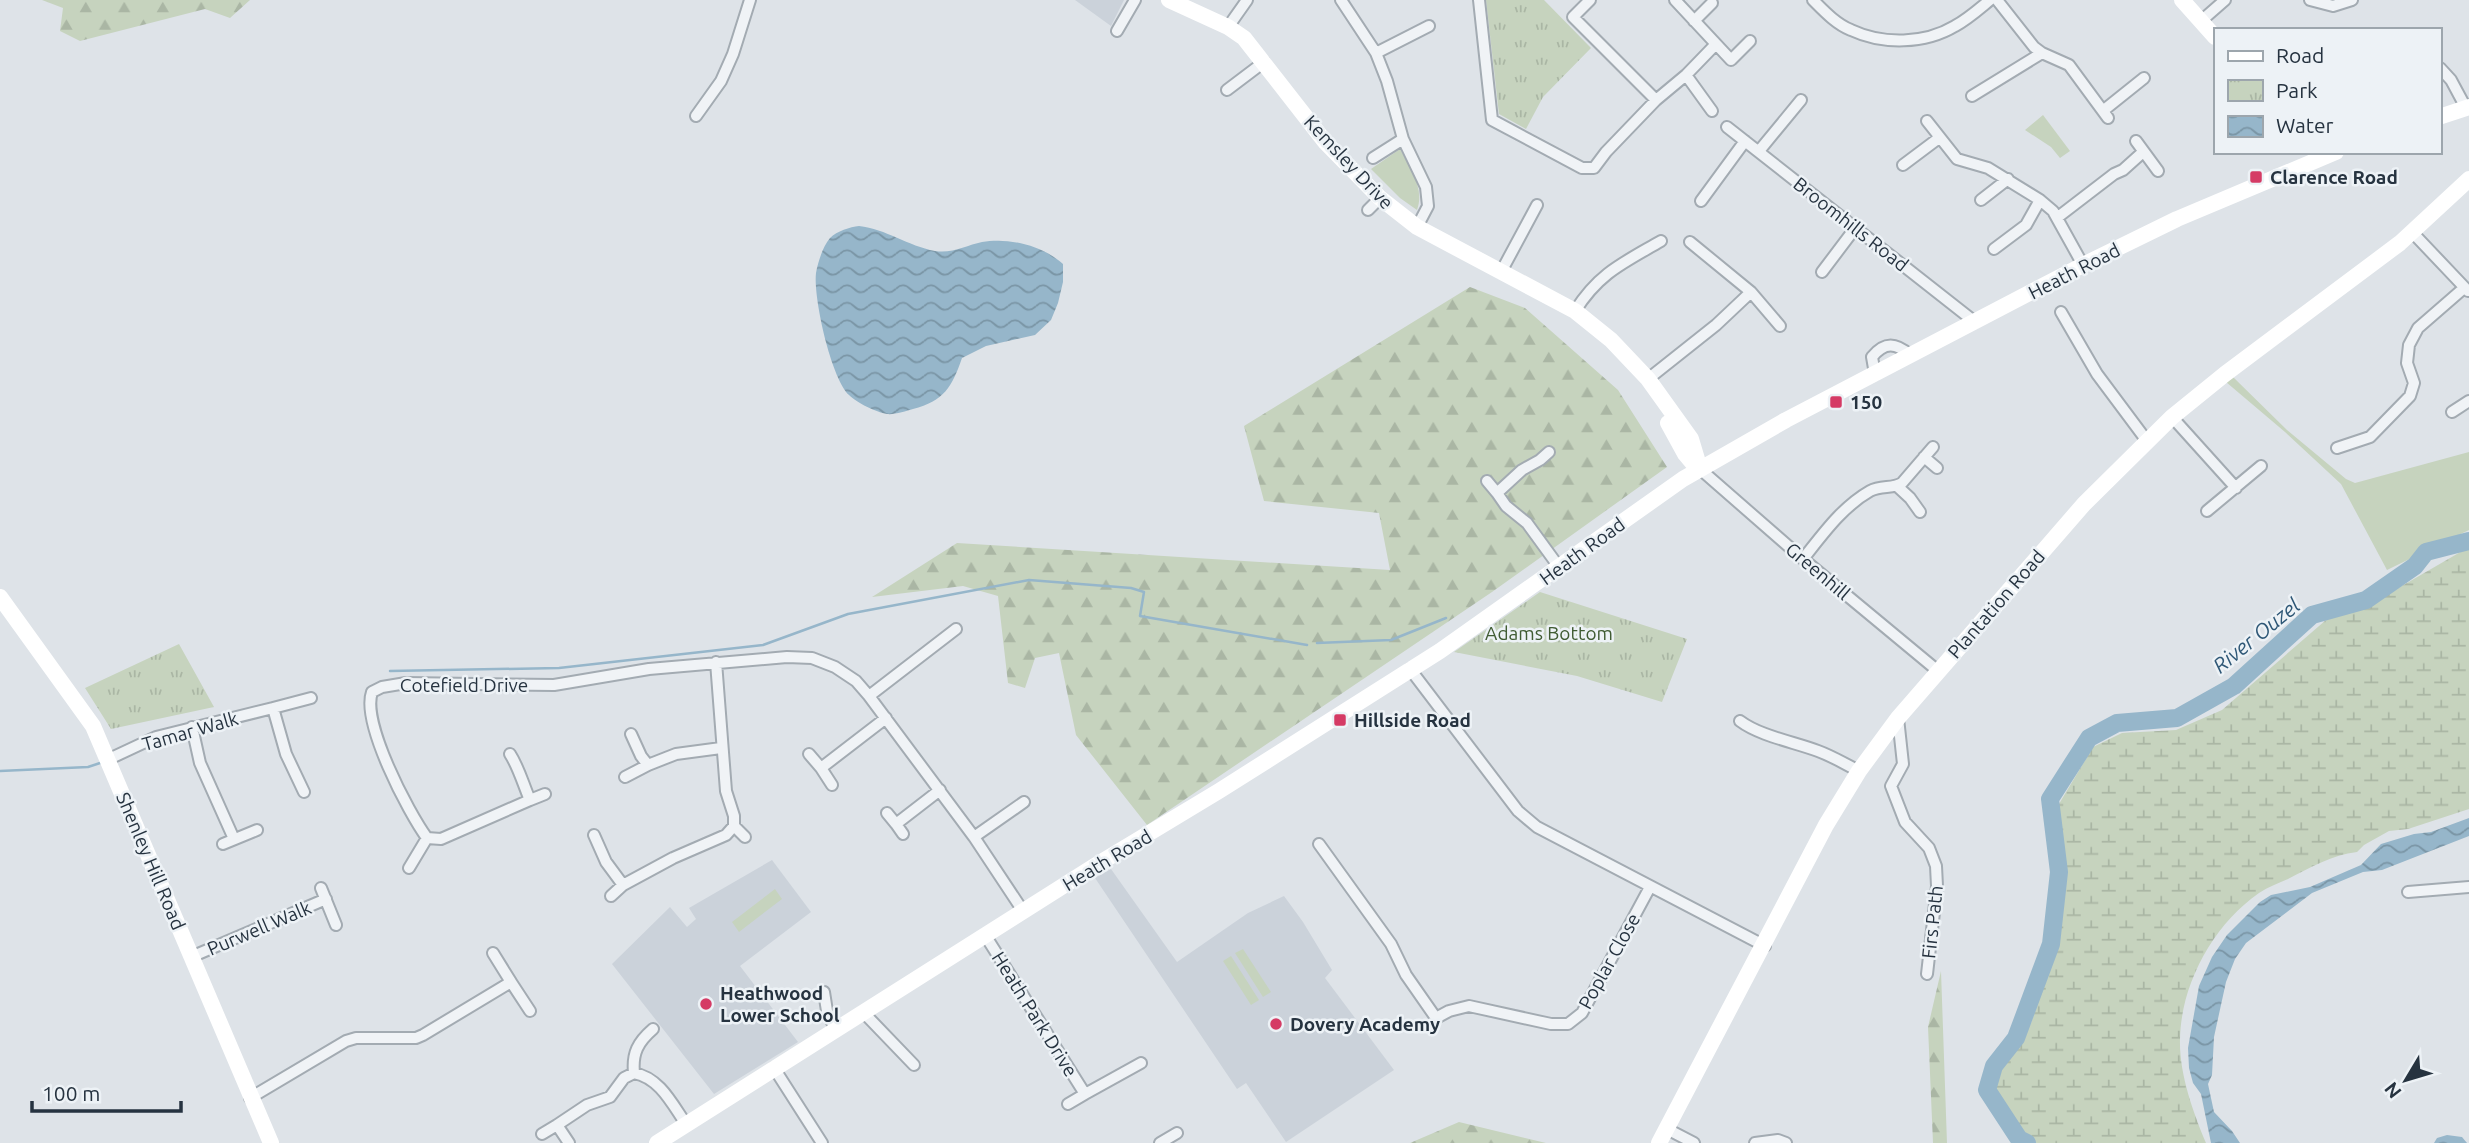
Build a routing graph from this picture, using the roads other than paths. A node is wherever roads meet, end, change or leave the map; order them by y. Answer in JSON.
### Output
{"nodes":[{"id":1,"x":750,"y":0,"type":"edge"},
{"id":2,"x":1135,"y":0,"type":"edge"},
{"id":3,"x":1169,"y":0,"type":"edge"},
{"id":4,"x":1247,"y":0,"type":"edge"},
{"id":5,"x":1341,"y":0,"type":"edge"},
{"id":6,"x":1479,"y":0,"type":"edge"},
{"id":7,"x":1590,"y":0,"type":"edge"},
{"id":8,"x":1675,"y":0,"type":"edge"},
{"id":9,"x":1813,"y":0,"type":"edge"},
{"id":10,"x":1990,"y":0,"type":"edge"},
{"id":11,"x":1997,"y":0,"type":"edge"},
{"id":12,"x":2182,"y":0,"type":"edge"},
{"id":13,"x":2225,"y":0,"type":"edge"},
{"id":14,"x":2310,"y":0,"type":"edge"},
{"id":15,"x":2352,"y":0,"type":"edge"},
{"id":16,"x":1712,"y":3,"type":"dead end"},
{"id":17,"x":1694,"y":21,"type":"junction"},
{"id":18,"x":2201,"y":21,"type":"junction"},
{"id":19,"x":1429,"y":26,"type":"dead end"},
{"id":20,"x":1228,"y":27,"type":"junction"},
{"id":21,"x":1116,"y":31,"type":"dead end"},
{"id":22,"x":2214,"y":36,"type":"edge"},
{"id":23,"x":1749,"y":41,"type":"dead end"},
{"id":24,"x":1716,"y":44,"type":"junction"},
{"id":25,"x":1376,"y":53,"type":"junction"},
{"id":26,"x":2042,"y":53,"type":"junction"},
{"id":27,"x":1264,"y":62,"type":"junction"},
{"id":28,"x":2441,"y":69,"type":"edge"},
{"id":29,"x":1686,"y":75,"type":"junction"},
{"id":30,"x":2144,"y":78,"type":"dead end"},
{"id":31,"x":1227,"y":90,"type":"dead end"},
{"id":32,"x":1972,"y":96,"type":"dead end"},
{"id":33,"x":1656,"y":100,"type":"junction"},
{"id":34,"x":1801,"y":100,"type":"dead end"},
{"id":35,"x":2468,"y":107,"type":"edge"},
{"id":36,"x":1712,"y":111,"type":"dead end"},
{"id":37,"x":696,"y":116,"type":"dead end"},
{"id":38,"x":2441,"y":116,"type":"edge"},
{"id":39,"x":1927,"y":121,"type":"dead end"},
{"id":40,"x":1727,"y":127,"type":"dead end"},
{"id":41,"x":1939,"y":138,"type":"junction"},
{"id":42,"x":1403,"y":139,"type":"junction"},
{"id":43,"x":1745,"y":141,"type":"junction"},
{"id":44,"x":2136,"y":141,"type":"dead end"},
{"id":45,"x":1759,"y":151,"type":"junction"},
{"id":46,"x":2143,"y":152,"type":"junction"},
{"id":47,"x":2318,"y":155,"type":"edge"},
{"id":48,"x":1373,"y":158,"type":"dead end"},
{"id":49,"x":1903,"y":165,"type":"dead end"},
{"id":50,"x":2158,"y":171,"type":"dead end"},
{"id":51,"x":2008,"y":179,"type":"junction"},
{"id":52,"x":2469,"y":179,"type":"edge"},
{"id":53,"x":1380,"y":198,"type":"junction"},
{"id":54,"x":1981,"y":200,"type":"dead end"},
{"id":55,"x":2040,"y":200,"type":"junction"},
{"id":56,"x":1701,"y":201,"type":"dead end"},
{"id":57,"x":1537,"y":205,"type":"dead end"},
{"id":58,"x":1368,"y":210,"type":"dead end"},
{"id":59,"x":2058,"y":217,"type":"junction"},
{"id":60,"x":1417,"y":227,"type":"junction"},
{"id":61,"x":1856,"y":227,"type":"junction"},
{"id":62,"x":2412,"y":232,"type":"junction"},
{"id":63,"x":1661,"y":242,"type":"dead end"},
{"id":64,"x":1690,"y":242,"type":"dead end"},
{"id":65,"x":1994,"y":249,"type":"dead end"},
{"id":66,"x":2083,"y":265,"type":"junction"},
{"id":67,"x":1501,"y":272,"type":"junction"},
{"id":68,"x":1822,"y":272,"type":"dead end"},
{"id":69,"x":2466,"y":290,"type":"edge"},
{"id":70,"x":1751,"y":292,"type":"junction"},
{"id":71,"x":1575,"y":311,"type":"junction"},
{"id":72,"x":2061,"y":312,"type":"dead end"},
{"id":73,"x":1975,"y":322,"type":"junction"},
{"id":74,"x":1780,"y":326,"type":"dead end"},
{"id":75,"x":1648,"y":379,"type":"junction"},
{"id":76,"x":2469,"y":401,"type":"edge"},
{"id":77,"x":2452,"y":412,"type":"dead end"},
{"id":78,"x":2172,"y":417,"type":"junction"},
{"id":79,"x":2147,"y":441,"type":"junction"},
{"id":80,"x":1933,"y":447,"type":"dead end"},
{"id":81,"x":2337,"y":448,"type":"dead end"},
{"id":82,"x":1549,"y":452,"type":"dead end"},
{"id":83,"x":1924,"y":457,"type":"junction"},
{"id":84,"x":2261,"y":466,"type":"dead end"},
{"id":85,"x":1937,"y":468,"type":"dead end"},
{"id":86,"x":1700,"y":469,"type":"junction"},
{"id":87,"x":1487,"y":481,"type":"dead end"},
{"id":88,"x":1897,"y":486,"type":"junction"},
{"id":89,"x":2235,"y":488,"type":"junction"},
{"id":90,"x":1496,"y":493,"type":"junction"},
{"id":91,"x":2207,"y":511,"type":"dead end"},
{"id":92,"x":1920,"y":512,"type":"dead end"},
{"id":93,"x":1803,"y":559,"type":"junction"},
{"id":94,"x":1559,"y":567,"type":"junction"},
{"id":95,"x":0,"y":597,"type":"edge"},
{"id":96,"x":957,"y":629,"type":"dead end"},
{"id":97,"x":716,"y":662,"type":"junction"},
{"id":98,"x":1410,"y":669,"type":"junction"},
{"id":99,"x":1938,"y":671,"type":"junction"},
{"id":100,"x":869,"y":696,"type":"junction"},
{"id":101,"x":311,"y":698,"type":"dead end"},
{"id":102,"x":273,"y":708,"type":"junction"},
{"id":103,"x":886,"y":718,"type":"junction"},
{"id":104,"x":1898,"y":718,"type":"junction"},
{"id":105,"x":1740,"y":721,"type":"dead end"},
{"id":106,"x":192,"y":727,"type":"junction"},
{"id":107,"x":631,"y":734,"type":"dead end"},
{"id":108,"x":721,"y":748,"type":"junction"},
{"id":109,"x":510,"y":754,"type":"dead end"},
{"id":110,"x":809,"y":754,"type":"dead end"},
{"id":111,"x":109,"y":760,"type":"junction"},
{"id":112,"x":648,"y":765,"type":"junction"},
{"id":113,"x":821,"y":768,"type":"junction"},
{"id":114,"x":1858,"y":771,"type":"junction"},
{"id":115,"x":625,"y":777,"type":"dead end"},
{"id":116,"x":832,"y":785,"type":"dead end"},
{"id":117,"x":940,"y":790,"type":"junction"},
{"id":118,"x":304,"y":792,"type":"dead end"},
{"id":119,"x":545,"y":794,"type":"dead end"},
{"id":120,"x":530,"y":800,"type":"junction"},
{"id":121,"x":1024,"y":802,"type":"dead end"},
{"id":122,"x":887,"y":813,"type":"dead end"},
{"id":123,"x":734,"y":826,"type":"junction"},
{"id":124,"x":257,"y":830,"type":"dead end"},
{"id":125,"x":594,"y":835,"type":"dead end"},
{"id":126,"x":745,"y":837,"type":"dead end"},
{"id":127,"x":974,"y":837,"type":"junction"},
{"id":128,"x":427,"y":838,"type":"junction"},
{"id":129,"x":234,"y":839,"type":"junction"},
{"id":130,"x":223,"y":844,"type":"dead end"},
{"id":131,"x":1319,"y":844,"type":"dead end"},
{"id":132,"x":409,"y":868,"type":"dead end"},
{"id":133,"x":623,"y":885,"type":"junction"},
{"id":134,"x":1650,"y":887,"type":"junction"},
{"id":135,"x":2469,"y":887,"type":"edge"},
{"id":136,"x":321,"y":888,"type":"dead end"},
{"id":137,"x":2408,"y":892,"type":"dead end"},
{"id":138,"x":611,"y":896,"type":"dead end"},
{"id":139,"x":326,"y":899,"type":"junction"},
{"id":140,"x":1023,"y":911,"type":"junction"},
{"id":141,"x":336,"y":925,"type":"dead end"},
{"id":142,"x":985,"y":935,"type":"junction"},
{"id":143,"x":1765,"y":946,"type":"junction"},
{"id":144,"x":493,"y":953,"type":"dead end"},
{"id":145,"x":191,"y":957,"type":"junction"},
{"id":146,"x":1927,"y":974,"type":"dead end"},
{"id":147,"x":511,"y":982,"type":"junction"},
{"id":148,"x":824,"y":992,"type":"dead end"},
{"id":149,"x":530,"y":1011,"type":"dead end"},
{"id":150,"x":863,"y":1012,"type":"junction"},
{"id":151,"x":653,"y":1029,"type":"dead end"},
{"id":152,"x":835,"y":1029,"type":"junction"},
{"id":153,"x":1141,"y":1063,"type":"dead end"},
{"id":154,"x":914,"y":1065,"type":"dead end"},
{"id":155,"x":774,"y":1068,"type":"junction"},
{"id":156,"x":634,"y":1073,"type":"junction"},
{"id":157,"x":1085,"y":1094,"type":"junction"},
{"id":158,"x":250,"y":1098,"type":"junction"},
{"id":159,"x":1068,"y":1104,"type":"dead end"},
{"id":160,"x":687,"y":1124,"type":"junction"},
{"id":161,"x":557,"y":1125,"type":"junction"},
{"id":162,"x":1177,"y":1133,"type":"dead end"},
{"id":163,"x":542,"y":1134,"type":"dead end"},
{"id":164,"x":1663,"y":1136,"type":"edge"},
{"id":165,"x":271,"y":1143,"type":"edge"},
{"id":166,"x":569,"y":1143,"type":"edge"},
{"id":167,"x":657,"y":1143,"type":"edge"},
{"id":168,"x":822,"y":1143,"type":"edge"},
{"id":169,"x":1160,"y":1143,"type":"edge"},
{"id":170,"x":1695,"y":1143,"type":"edge"},
{"id":171,"x":1755,"y":1143,"type":"edge"},
{"id":172,"x":1786,"y":1143,"type":"edge"}],
"edges":[{"from":1,"to":37,"type":"street"},
{"from":2,"to":21,"type":"street"},
{"from":3,"to":20,"type":"street","name":"Kemsley Drive"},
{"from":4,"to":20,"type":"street"},
{"from":5,"to":25,"type":"street"},
{"from":6,"to":33,"type":"street"},
{"from":7,"to":33,"type":"street"},
{"from":8,"to":17,"type":"street"},
{"from":9,"to":10,"type":"street"},
{"from":11,"to":26,"type":"street"},
{"from":12,"to":18,"type":"street"},
{"from":13,"to":18,"type":"street"},
{"from":14,"to":15,"type":"street"},
{"from":16,"to":17,"type":"street"},
{"from":17,"to":24,"type":"street"},
{"from":18,"to":22,"type":"street"},
{"from":19,"to":25,"type":"street"},
{"from":20,"to":27,"type":"street","name":"Kemsley Drive"},
{"from":23,"to":24,"type":"street"},
{"from":24,"to":29,"type":"street"},
{"from":25,"to":42,"type":"street"},
{"from":26,"to":30,"type":"street"},
{"from":26,"to":32,"type":"street"},
{"from":27,"to":31,"type":"street"},
{"from":27,"to":53,"type":"street","name":"Kemsley Drive"},
{"from":28,"to":35,"type":"street"},
{"from":29,"to":33,"type":"street"},
{"from":29,"to":36,"type":"street"},
{"from":34,"to":45,"type":"street"},
{"from":35,"to":38,"type":"street"},
{"from":39,"to":41,"type":"street"},
{"from":40,"to":43,"type":"street","name":"Broomhills Road"},
{"from":41,"to":49,"type":"street"},
{"from":41,"to":51,"type":"street"},
{"from":42,"to":48,"type":"street"},
{"from":42,"to":60,"type":"street"},
{"from":43,"to":45,"type":"street","name":"Broomhills Road"},
{"from":43,"to":56,"type":"street"},
{"from":44,"to":46,"type":"street"},
{"from":45,"to":61,"type":"street","name":"Broomhills Road"},
{"from":46,"to":50,"type":"street"},
{"from":46,"to":59,"type":"street"},
{"from":47,"to":66,"type":"street","name":"Heath Road"},
{"from":51,"to":54,"type":"street"},
{"from":51,"to":55,"type":"street"},
{"from":52,"to":62,"type":"street","name":"Plantation Road"},
{"from":53,"to":58,"type":"street"},
{"from":53,"to":60,"type":"street","name":"Kemsley Drive"},
{"from":55,"to":59,"type":"street"},
{"from":55,"to":65,"type":"street"},
{"from":57,"to":67,"type":"street"},
{"from":59,"to":66,"type":"street"},
{"from":60,"to":67,"type":"street","name":"Kemsley Drive"},
{"from":61,"to":68,"type":"street"},
{"from":61,"to":73,"type":"street","name":"Broomhills Road"},
{"from":62,"to":69,"type":"street"},
{"from":62,"to":78,"type":"street","name":"Plantation Road"},
{"from":63,"to":71,"type":"street"},
{"from":64,"to":70,"type":"street"},
{"from":66,"to":73,"type":"street","name":"Heath Road"},
{"from":67,"to":71,"type":"street","name":"Kemsley Drive"},
{"from":69,"to":81,"type":"street"},
{"from":70,"to":74,"type":"street"},
{"from":70,"to":75,"type":"street"},
{"from":71,"to":75,"type":"street","name":"Kemsley Drive"},
{"from":72,"to":79,"type":"street"},
{"from":73,"to":86,"type":"street","name":"Heath Road"},
{"from":75,"to":86,"type":"street","name":"Kemsley Drive"},
{"from":76,"to":77,"type":"street"},
{"from":78,"to":79,"type":"street","name":"Plantation Road"},
{"from":78,"to":89,"type":"street"},
{"from":79,"to":99,"type":"street","name":"Plantation Road"},
{"from":80,"to":83,"type":"street"},
{"from":82,"to":90,"type":"street"},
{"from":83,"to":85,"type":"street"},
{"from":83,"to":88,"type":"street"},
{"from":84,"to":89,"type":"street"},
{"from":86,"to":93,"type":"street","name":"Greenhill"},
{"from":86,"to":94,"type":"street","name":"Heath Road"},
{"from":87,"to":90,"type":"street"},
{"from":88,"to":92,"type":"street"},
{"from":88,"to":93,"type":"street"},
{"from":89,"to":91,"type":"street"},
{"from":90,"to":94,"type":"street"},
{"from":93,"to":99,"type":"street","name":"Greenhill"},
{"from":94,"to":98,"type":"street","name":"Heath Road"},
{"from":95,"to":111,"type":"street","name":"Shenley Hill Road"},
{"from":96,"to":100,"type":"street"},
{"from":97,"to":100,"type":"street","name":"Cotefield Drive"},
{"from":97,"to":108,"type":"street"},
{"from":97,"to":128,"type":"street","name":"Cotefield Drive"},
{"from":98,"to":134,"type":"street"},
{"from":98,"to":140,"type":"street","name":"Heath Road"},
{"from":99,"to":104,"type":"street","name":"Plantation Road"},
{"from":100,"to":103,"type":"street","name":"Cotefield Drive"},
{"from":101,"to":102,"type":"street","name":"Tamar Walk"},
{"from":102,"to":106,"type":"street","name":"Tamar Walk"},
{"from":102,"to":118,"type":"street"},
{"from":103,"to":113,"type":"street"},
{"from":103,"to":117,"type":"street","name":"Cotefield Drive"},
{"from":104,"to":114,"type":"street","name":"Plantation Road"},
{"from":104,"to":146,"type":"street","name":"Firs Path"},
{"from":105,"to":114,"type":"street"},
{"from":106,"to":111,"type":"street","name":"Tamar Walk"},
{"from":106,"to":129,"type":"street"},
{"from":107,"to":112,"type":"street"},
{"from":108,"to":112,"type":"street"},
{"from":108,"to":123,"type":"street"},
{"from":109,"to":120,"type":"street"},
{"from":110,"to":113,"type":"street"},
{"from":111,"to":145,"type":"street","name":"Shenley Hill Road"},
{"from":112,"to":115,"type":"street"},
{"from":113,"to":116,"type":"street"},
{"from":114,"to":143,"type":"street","name":"Plantation Road"},
{"from":117,"to":122,"type":"street"},
{"from":117,"to":127,"type":"street","name":"Cotefield Drive"},
{"from":119,"to":120,"type":"street"},
{"from":120,"to":128,"type":"street"},
{"from":121,"to":127,"type":"street"},
{"from":123,"to":126,"type":"street"},
{"from":123,"to":133,"type":"street"},
{"from":124,"to":129,"type":"street"},
{"from":125,"to":133,"type":"street"},
{"from":127,"to":140,"type":"street","name":"Cotefield Drive"},
{"from":128,"to":132,"type":"street"},
{"from":129,"to":130,"type":"street"},
{"from":131,"to":134,"type":"street","name":"Poplar Close"},
{"from":133,"to":138,"type":"street"},
{"from":134,"to":143,"type":"street"},
{"from":135,"to":137,"type":"street"},
{"from":136,"to":139,"type":"street","name":"Purwell Walk"},
{"from":139,"to":141,"type":"street","name":"Purwell Walk"},
{"from":139,"to":145,"type":"street","name":"Purwell Walk"},
{"from":140,"to":142,"type":"street","name":"Heath Road"},
{"from":142,"to":150,"type":"street","name":"Heath Road"},
{"from":142,"to":157,"type":"street","name":"Heath Park Drive"},
{"from":143,"to":164,"type":"street","name":"Plantation Road"},
{"from":144,"to":147,"type":"street"},
{"from":145,"to":158,"type":"street","name":"Shenley Hill Road"},
{"from":147,"to":149,"type":"street"},
{"from":147,"to":158,"type":"street"},
{"from":148,"to":152,"type":"street"},
{"from":150,"to":152,"type":"street","name":"Heath Road"},
{"from":150,"to":154,"type":"street"},
{"from":151,"to":156,"type":"street"},
{"from":152,"to":155,"type":"street","name":"Heath Road"},
{"from":153,"to":157,"type":"street","name":"Heath Park Drive"},
{"from":155,"to":160,"type":"street","name":"Heath Road"},
{"from":155,"to":168,"type":"street"},
{"from":156,"to":160,"type":"street"},
{"from":156,"to":161,"type":"street"},
{"from":157,"to":159,"type":"street","name":"Heath Park Drive"},
{"from":158,"to":165,"type":"street","name":"Shenley Hill Road"},
{"from":160,"to":167,"type":"street","name":"Heath Road"},
{"from":161,"to":163,"type":"street"},
{"from":161,"to":166,"type":"street"},
{"from":162,"to":169,"type":"street"},
{"from":164,"to":170,"type":"street"},
{"from":171,"to":172,"type":"street"}]}
